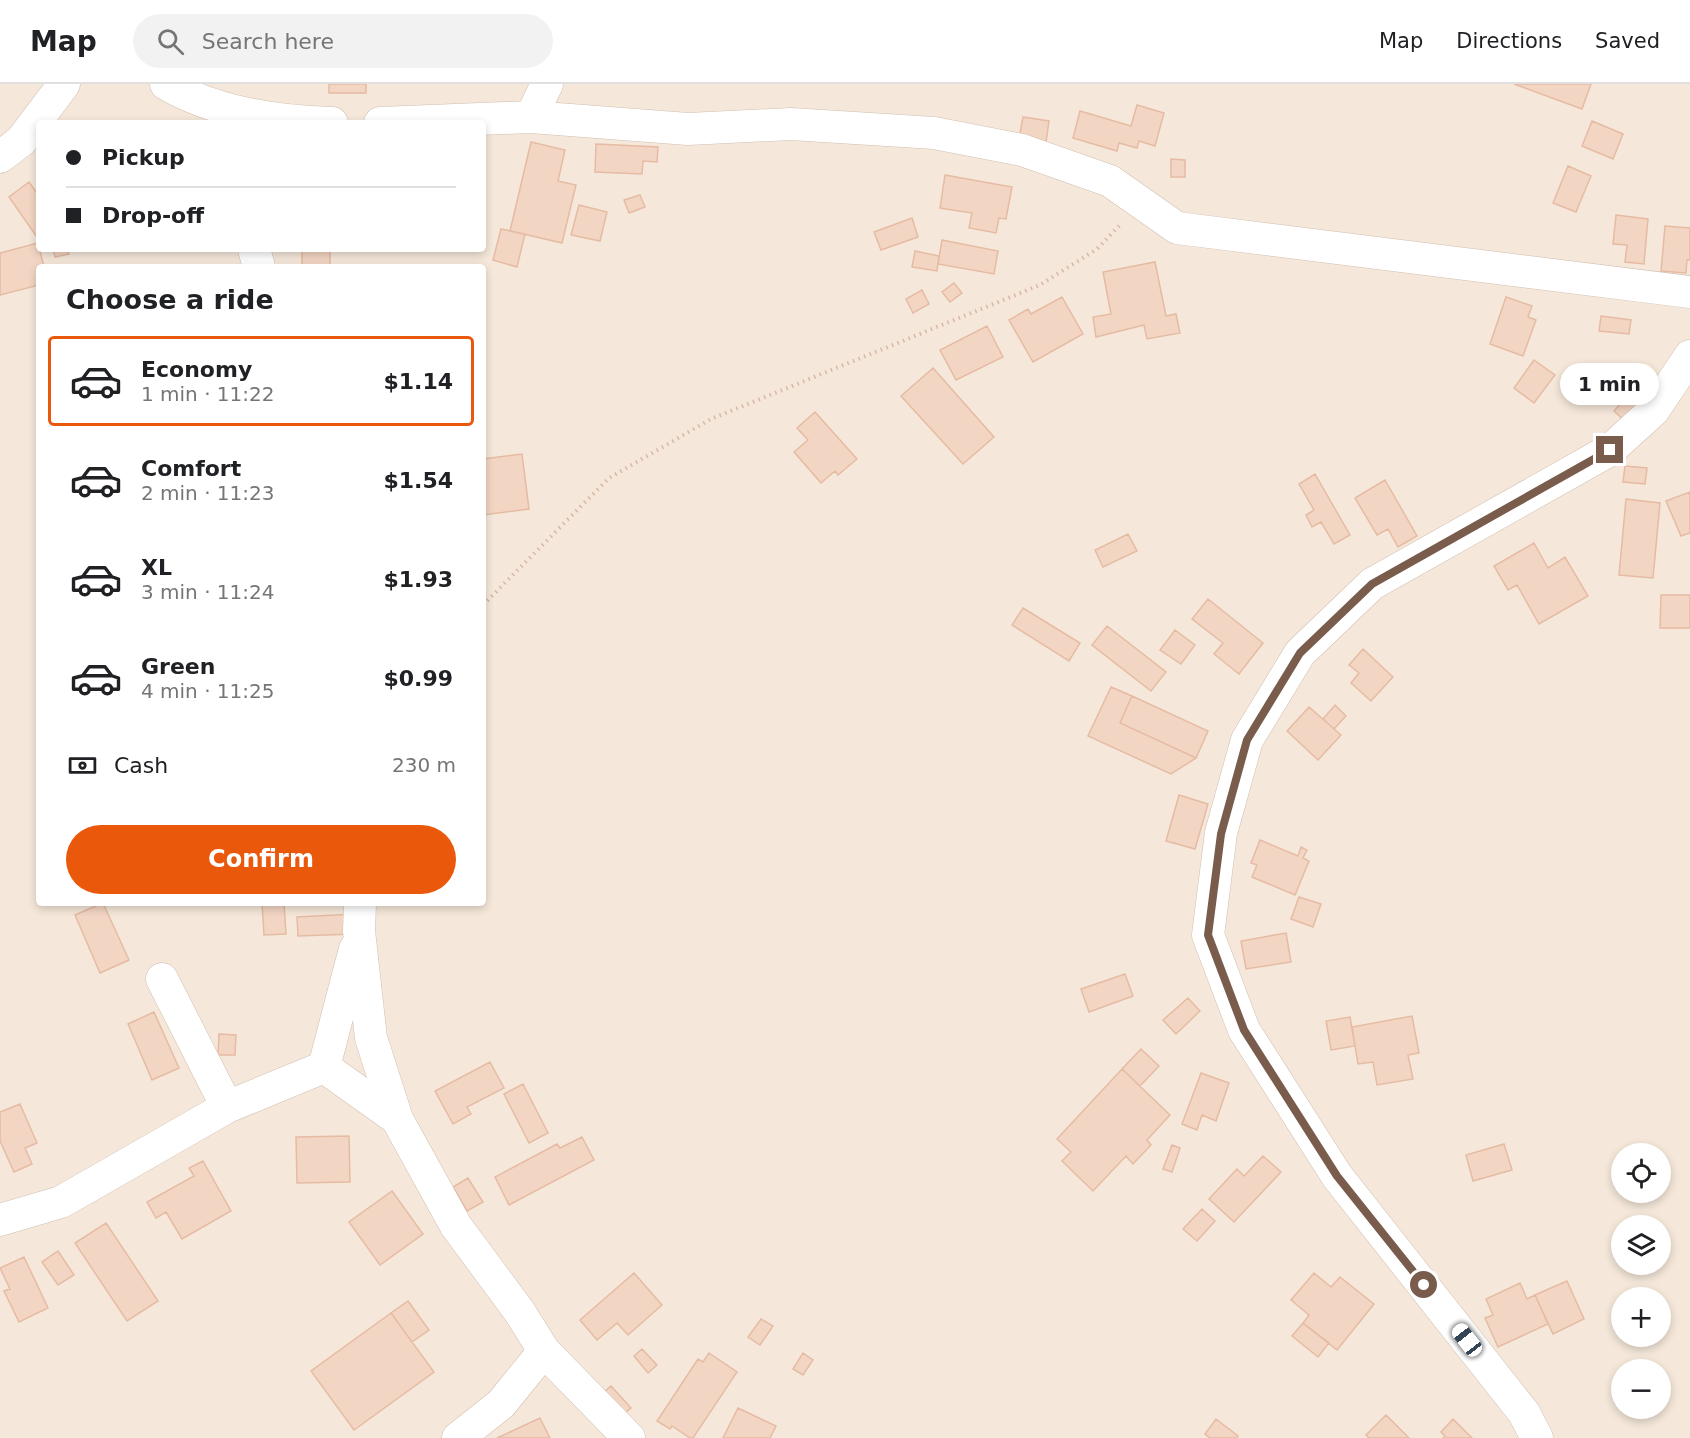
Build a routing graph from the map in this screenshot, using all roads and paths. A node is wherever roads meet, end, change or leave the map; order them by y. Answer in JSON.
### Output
{"nodes":[{"id":1,"x":64,"y":84,"type":"edge"},
{"id":2,"x":547,"y":84,"type":"edge"},
{"id":3,"x":170,"y":87,"type":"edge"},
{"id":4,"x":531,"y":117,"type":"junction"},
{"id":5,"x":37,"y":120,"type":"edge"},
{"id":6,"x":195,"y":120,"type":"edge"},
{"id":7,"x":278,"y":120,"type":"edge"},
{"id":8,"x":456,"y":120,"type":"edge"},
{"id":9,"x":36,"y":121,"type":"edge"},
{"id":10,"x":0,"y":156,"type":"edge"},
{"id":11,"x":1141,"y":202,"type":"junction"},
{"id":12,"x":1690,"y":292,"type":"edge"},
{"id":13,"x":1690,"y":356,"type":"edge"},
{"id":14,"x":486,"y":602,"type":"edge"},
{"id":15,"x":360,"y":917,"type":"edge"},
{"id":16,"x":162,"y":979,"type":"dead end"},
{"id":17,"x":324,"y":1067,"type":"junction"},
{"id":18,"x":226,"y":1107,"type":"junction"},
{"id":19,"x":397,"y":1119,"type":"junction"},
{"id":20,"x":0,"y":1220,"type":"edge"},
{"id":21,"x":544,"y":1351,"type":"junction"},
{"id":22,"x":458,"y":1438,"type":"edge"},
{"id":23,"x":629,"y":1438,"type":"edge"},
{"id":24,"x":1537,"y":1438,"type":"edge"}],
"edges":[{"from":1,"to":5,"type":"street"},
{"from":2,"to":4,"type":"street"},
{"from":3,"to":6,"type":"street"},
{"from":3,"to":7,"type":"street"},
{"from":4,"to":8,"type":"street"},
{"from":4,"to":11,"type":"street"},
{"from":9,"to":10,"type":"street"},
{"from":11,"to":12,"type":"street"},
{"from":11,"to":14,"type":"path"},
{"from":13,"to":24,"type":"street"},
{"from":15,"to":17,"type":"street"},
{"from":15,"to":19,"type":"street"},
{"from":16,"to":18,"type":"street"},
{"from":17,"to":18,"type":"street"},
{"from":17,"to":19,"type":"street"},
{"from":18,"to":20,"type":"street"},
{"from":19,"to":21,"type":"street"},
{"from":21,"to":22,"type":"street"},
{"from":21,"to":23,"type":"street"}]}
